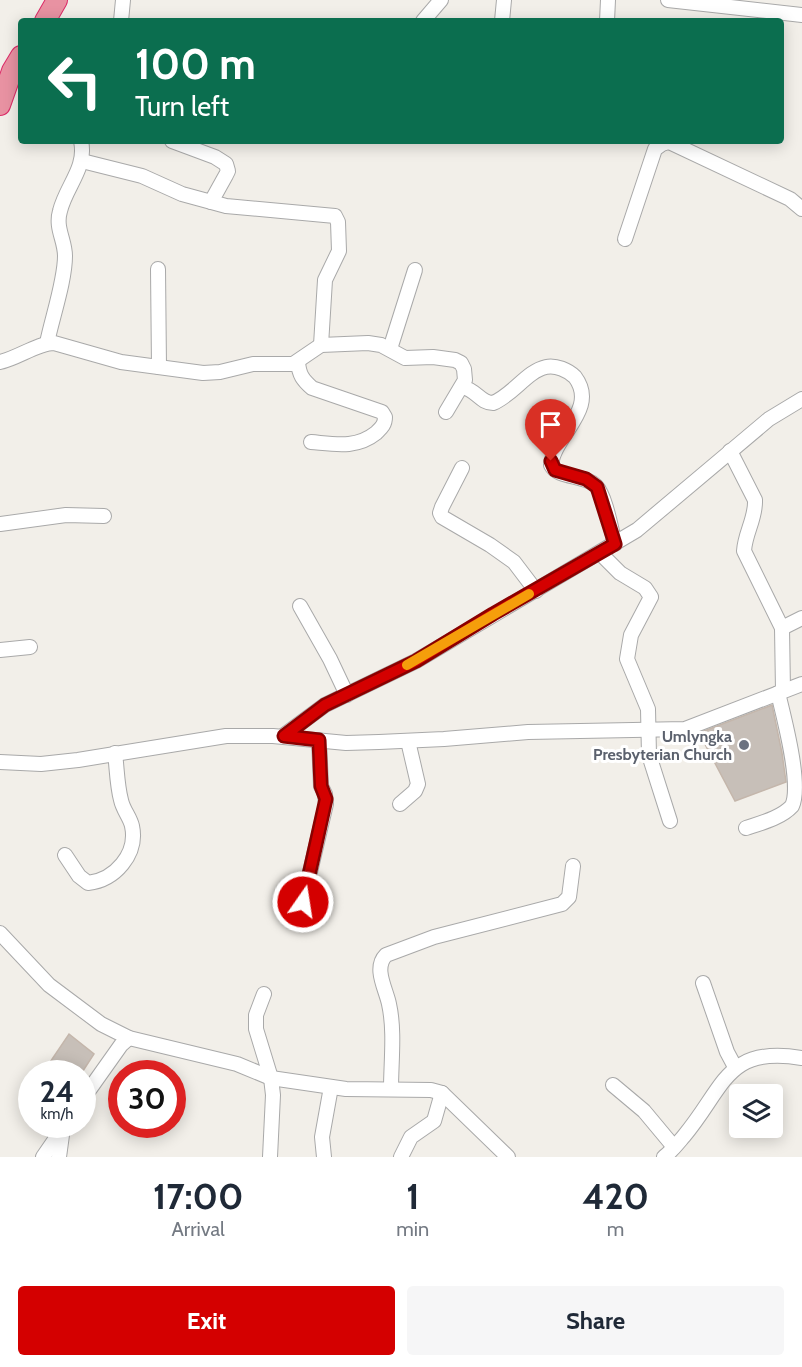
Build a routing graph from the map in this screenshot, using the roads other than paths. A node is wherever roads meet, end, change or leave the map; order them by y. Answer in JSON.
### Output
{"nodes":[{"id":1,"x":57,"y":0,"type":"edge"},
{"id":2,"x":123,"y":0,"type":"edge"},
{"id":3,"x":441,"y":0,"type":"edge"},
{"id":4,"x":504,"y":0,"type":"edge"},
{"id":5,"x":608,"y":0,"type":"edge"},
{"id":6,"x":668,"y":0,"type":"edge"},
{"id":7,"x":793,"y":10,"type":"edge"},
{"id":8,"x":47,"y":18,"type":"edge"},
{"id":9,"x":121,"y":18,"type":"edge"},
{"id":10,"x":426,"y":18,"type":"edge"},
{"id":11,"x":502,"y":18,"type":"edge"},
{"id":12,"x":607,"y":18,"type":"edge"},
{"id":13,"x":18,"y":61,"type":"edge"},
{"id":14,"x":0,"y":105,"type":"edge"},
{"id":15,"x":81,"y":144,"type":"edge"},
{"id":16,"x":180,"y":144,"type":"edge"},
{"id":17,"x":662,"y":144,"type":"edge"},
{"id":18,"x":673,"y":144,"type":"edge"},
{"id":19,"x":82,"y":161,"type":"junction"},
{"id":20,"x":211,"y":202,"type":"junction"},
{"id":21,"x":801,"y":206,"type":"edge"},
{"id":22,"x":625,"y":239,"type":"dead end"},
{"id":23,"x":158,"y":269,"type":"dead end"},
{"id":24,"x":415,"y":270,"type":"dead end"},
{"id":25,"x":47,"y":343,"type":"junction"},
{"id":26,"x":321,"y":345,"type":"junction"},
{"id":27,"x":390,"y":349,"type":"junction"},
{"id":28,"x":0,"y":362,"type":"edge"},
{"id":29,"x":298,"y":362,"type":"junction"},
{"id":30,"x":159,"y":367,"type":"junction"},
{"id":31,"x":462,"y":387,"type":"junction"},
{"id":32,"x":802,"y":399,"type":"edge"},
{"id":33,"x":446,"y":412,"type":"dead end"},
{"id":34,"x":311,"y":442,"type":"dead end"},
{"id":35,"x":730,"y":451,"type":"junction"},
{"id":36,"x":462,"y":468,"type":"dead end"},
{"id":37,"x":104,"y":516,"type":"dead end"},
{"id":38,"x":0,"y":524,"type":"edge"},
{"id":39,"x":615,"y":544,"type":"junction"},
{"id":40,"x":600,"y":553,"type":"junction"},
{"id":41,"x":536,"y":591,"type":"junction"},
{"id":42,"x":300,"y":606,"type":"dead end"},
{"id":43,"x":802,"y":618,"type":"edge"},
{"id":44,"x":782,"y":628,"type":"junction"},
{"id":45,"x":30,"y":647,"type":"dead end"},
{"id":46,"x":0,"y":650,"type":"edge"},
{"id":47,"x":800,"y":689,"type":"edge"},
{"id":48,"x":780,"y":692,"type":"junction"},
{"id":49,"x":347,"y":695,"type":"junction"},
{"id":50,"x":647,"y":729,"type":"junction"},
{"id":51,"x":284,"y":736,"type":"junction"},
{"id":52,"x":319,"y":740,"type":"junction"},
{"id":53,"x":408,"y":741,"type":"junction"},
{"id":54,"x":115,"y":753,"type":"junction"},
{"id":55,"x":0,"y":762,"type":"edge"},
{"id":56,"x":400,"y":804,"type":"dead end"},
{"id":57,"x":670,"y":821,"type":"dead end"},
{"id":58,"x":746,"y":828,"type":"dead end"},
{"id":59,"x":65,"y":855,"type":"dead end"},
{"id":60,"x":573,"y":866,"type":"dead end"},
{"id":61,"x":303,"y":902,"type":"dead end"},
{"id":62,"x":0,"y":933,"type":"edge"},
{"id":63,"x":703,"y":983,"type":"dead end"},
{"id":64,"x":264,"y":994,"type":"dead end"},
{"id":65,"x":129,"y":1038,"type":"junction"},
{"id":66,"x":802,"y":1058,"type":"edge"},
{"id":67,"x":735,"y":1067,"type":"junction"},
{"id":68,"x":271,"y":1078,"type":"junction"},
{"id":69,"x":96,"y":1080,"type":"edge"},
{"id":70,"x":613,"y":1085,"type":"dead end"},
{"id":71,"x":330,"y":1087,"type":"junction"},
{"id":72,"x":391,"y":1089,"type":"junction"},
{"id":73,"x":442,"y":1093,"type":"junction"},
{"id":74,"x":57,"y":1138,"type":"edge"},
{"id":75,"x":62,"y":1138,"type":"edge"},
{"id":76,"x":669,"y":1152,"type":"edge"},
{"id":77,"x":43,"y":1157,"type":"edge"},
{"id":78,"x":59,"y":1157,"type":"edge"},
{"id":79,"x":270,"y":1157,"type":"edge"},
{"id":80,"x":324,"y":1157,"type":"edge"},
{"id":81,"x":401,"y":1157,"type":"edge"},
{"id":82,"x":508,"y":1157,"type":"edge"}],
"edges":[{"from":1,"to":8,"type":"highway"},
{"from":2,"to":9,"type":"street"},
{"from":3,"to":10,"type":"street"},
{"from":4,"to":11,"type":"street"},
{"from":5,"to":12,"type":"street"},
{"from":6,"to":7,"type":"street"},
{"from":13,"to":14,"type":"highway"},
{"from":15,"to":19,"type":"street"},
{"from":16,"to":20,"type":"street"},
{"from":17,"to":22,"type":"street"},
{"from":18,"to":21,"type":"street"},
{"from":19,"to":20,"type":"street"},
{"from":19,"to":25,"type":"street"},
{"from":20,"to":26,"type":"street"},
{"from":23,"to":30,"type":"street"},
{"from":24,"to":27,"type":"street"},
{"from":25,"to":28,"type":"street"},
{"from":25,"to":30,"type":"street"},
{"from":26,"to":27,"type":"street"},
{"from":26,"to":29,"type":"street"},
{"from":27,"to":31,"type":"street"},
{"from":29,"to":30,"type":"street"},
{"from":29,"to":34,"type":"street"},
{"from":31,"to":33,"type":"street"},
{"from":31,"to":39,"type":"street"},
{"from":32,"to":35,"type":"street"},
{"from":35,"to":39,"type":"street"},
{"from":35,"to":44,"type":"street"},
{"from":36,"to":41,"type":"street"},
{"from":37,"to":38,"type":"street"},
{"from":39,"to":40,"type":"street"},
{"from":40,"to":41,"type":"street"},
{"from":40,"to":50,"type":"street"},
{"from":41,"to":49,"type":"street"},
{"from":42,"to":49,"type":"street"},
{"from":43,"to":44,"type":"street"},
{"from":44,"to":48,"type":"street"},
{"from":45,"to":46,"type":"street"},
{"from":47,"to":48,"type":"street"},
{"from":48,"to":50,"type":"street"},
{"from":48,"to":58,"type":"street"},
{"from":49,"to":51,"type":"street"},
{"from":50,"to":53,"type":"street"},
{"from":50,"to":57,"type":"street"},
{"from":51,"to":52,"type":"street"},
{"from":51,"to":54,"type":"street"},
{"from":52,"to":53,"type":"street"},
{"from":52,"to":61,"type":"street"},
{"from":53,"to":56,"type":"street"},
{"from":54,"to":55,"type":"street"},
{"from":54,"to":59,"type":"street"},
{"from":60,"to":72,"type":"street"},
{"from":62,"to":65,"type":"street"},
{"from":63,"to":67,"type":"street"},
{"from":64,"to":68,"type":"street"},
{"from":65,"to":68,"type":"street"},
{"from":65,"to":69,"type":"street"},
{"from":66,"to":67,"type":"street"},
{"from":67,"to":76,"type":"street"},
{"from":68,"to":71,"type":"street"},
{"from":68,"to":79,"type":"street"},
{"from":70,"to":76,"type":"street"},
{"from":71,"to":72,"type":"street"},
{"from":71,"to":80,"type":"street"},
{"from":72,"to":73,"type":"street"},
{"from":73,"to":81,"type":"street"},
{"from":73,"to":82,"type":"street"},
{"from":74,"to":77,"type":"street"},
{"from":75,"to":78,"type":"street"}]}
